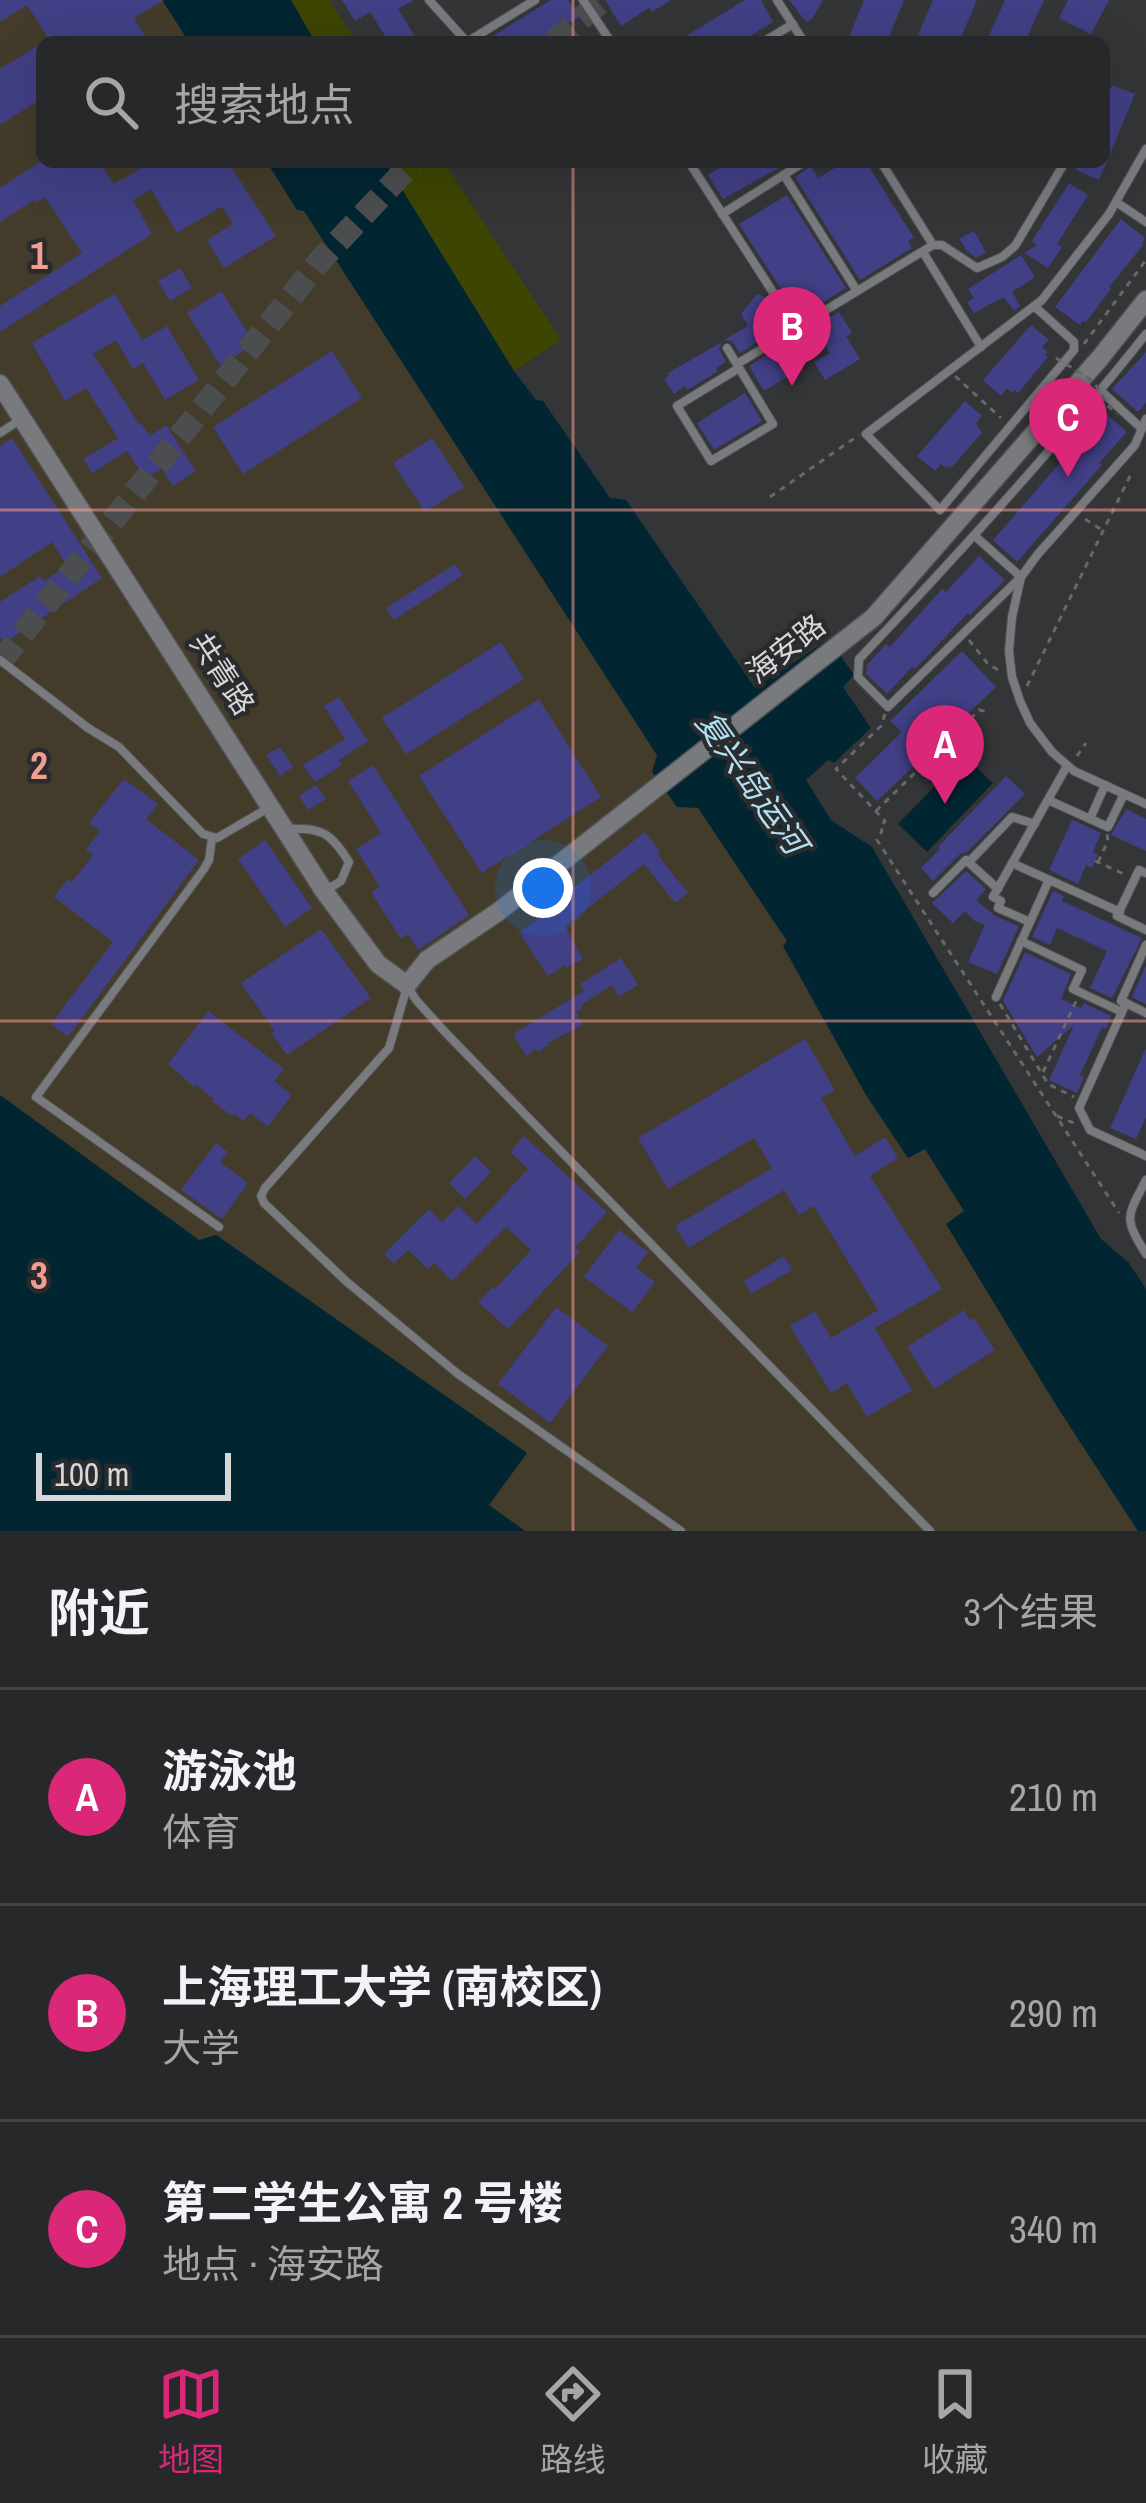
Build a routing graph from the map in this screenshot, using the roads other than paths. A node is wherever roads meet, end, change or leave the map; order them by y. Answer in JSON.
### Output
{"nodes":[{"id":1,"x":429,"y":0,"type":"edge"},
{"id":2,"x":535,"y":0,"type":"edge"},
{"id":3,"x":583,"y":0,"type":"edge"},
{"id":4,"x":778,"y":0,"type":"edge"},
{"id":5,"x":793,"y":24,"type":"junction"},
{"id":6,"x":462,"y":36,"type":"edge"},
{"id":7,"x":477,"y":36,"type":"edge"},
{"id":8,"x":607,"y":36,"type":"edge"},
{"id":9,"x":773,"y":36,"type":"edge"},
{"id":10,"x":800,"y":36,"type":"edge"},
{"id":11,"x":1146,"y":149,"type":"edge"},
{"id":12,"x":695,"y":168,"type":"edge"},
{"id":13,"x":795,"y":168,"type":"edge"},
{"id":14,"x":884,"y":168,"type":"edge"},
{"id":15,"x":1062,"y":168,"type":"edge"},
{"id":16,"x":784,"y":175,"type":"junction"},
{"id":17,"x":1116,"y":202,"type":"junction"},
{"id":18,"x":722,"y":214,"type":"junction"},
{"id":19,"x":1146,"y":222,"type":"edge"},
{"id":20,"x":933,"y":245,"type":"junction"},
{"id":21,"x":922,"y":252,"type":"junction"},
{"id":22,"x":857,"y":291,"type":"junction"},
{"id":23,"x":1146,"y":300,"type":"edge"},
{"id":24,"x":1034,"y":306,"type":"junction"},
{"id":25,"x":796,"y":328,"type":"junction"},
{"id":26,"x":1146,"y":334,"type":"edge"},
{"id":27,"x":981,"y":346,"type":"junction"},
{"id":28,"x":727,"y":348,"type":"dead end"},
{"id":29,"x":738,"y":366,"type":"junction"},
{"id":30,"x":0,"y":384,"type":"edge"},
{"id":31,"x":1101,"y":391,"type":"junction"},
{"id":32,"x":22,"y":418,"type":"junction"},
{"id":33,"x":1144,"y":423,"type":"edge"},
{"id":34,"x":0,"y":434,"type":"edge"},
{"id":35,"x":976,"y":537,"type":"junction"},
{"id":36,"x":1021,"y":578,"type":"junction"},
{"id":37,"x":0,"y":660,"type":"edge"},
{"id":38,"x":1068,"y":767,"type":"junction"},
{"id":39,"x":1106,"y":785,"type":"junction"},
{"id":40,"x":1124,"y":794,"type":"junction"},
{"id":41,"x":1048,"y":800,"type":"junction"},
{"id":42,"x":1146,"y":804,"type":"edge"},
{"id":43,"x":271,"y":807,"type":"junction"},
{"id":44,"x":1090,"y":818,"type":"junction"},
{"id":45,"x":1034,"y":824,"type":"junction"},
{"id":46,"x":285,"y":829,"type":"junction"},
{"id":47,"x":212,"y":838,"type":"junction"},
{"id":48,"x":969,"y":862,"type":"junction"},
{"id":49,"x":1012,"y":863,"type":"junction"},
{"id":50,"x":1146,"y":873,"type":"edge"},
{"id":51,"x":1048,"y":880,"type":"junction"},
{"id":52,"x":998,"y":889,"type":"junction"},
{"id":53,"x":324,"y":892,"type":"junction"},
{"id":54,"x":933,"y":893,"type":"dead end"},
{"id":55,"x":1120,"y":912,"type":"junction"},
{"id":56,"x":1030,"y":922,"type":"junction"},
{"id":57,"x":1146,"y":930,"type":"edge"},
{"id":58,"x":1021,"y":941,"type":"junction"},
{"id":59,"x":1146,"y":945,"type":"edge"},
{"id":60,"x":407,"y":985,"type":"junction"},
{"id":61,"x":996,"y":997,"type":"road end"},
{"id":62,"x":1124,"y":1008,"type":"junction"},
{"id":63,"x":1146,"y":1012,"type":"edge"},
{"id":64,"x":1146,"y":1156,"type":"edge"},
{"id":65,"x":1146,"y":1180,"type":"edge"},
{"id":66,"x":219,"y":1227,"type":"dead end"},
{"id":67,"x":1146,"y":1254,"type":"edge"},
{"id":68,"x":681,"y":1531,"type":"edge"},
{"id":69,"x":930,"y":1531,"type":"edge"}],
"edges":[{"from":1,"to":6,"type":"lane"},
{"from":2,"to":7,"type":"lane"},
{"from":3,"to":8,"type":"lane"},
{"from":4,"to":5,"type":"lane"},
{"from":5,"to":9,"type":"lane"},
{"from":5,"to":10,"type":"lane"},
{"from":11,"to":17,"type":"lane"},
{"from":12,"to":18,"type":"lane"},
{"from":13,"to":16,"type":"lane"},
{"from":14,"to":20,"type":"lane"},
{"from":15,"to":20,"type":"lane"},
{"from":16,"to":18,"type":"lane"},
{"from":16,"to":22,"type":"lane"},
{"from":17,"to":19,"type":"lane"},
{"from":17,"to":24,"type":"lane"},
{"from":18,"to":25,"type":"lane"},
{"from":20,"to":21,"type":"lane"},
{"from":21,"to":22,"type":"lane"},
{"from":21,"to":27,"type":"lane"},
{"from":22,"to":25,"type":"lane"},
{"from":23,"to":60,"type":"street","name":"海安路"},
{"from":24,"to":27,"type":"lane"},
{"from":24,"to":27,"type":"lane"},
{"from":25,"to":29,"type":"lane"},
{"from":26,"to":31,"type":"lane"},
{"from":28,"to":29,"type":"lane"},
{"from":29,"to":29,"type":"lane"},
{"from":30,"to":32,"type":"street","name":"共青路"},
{"from":31,"to":33,"type":"lane"},
{"from":31,"to":35,"type":"lane"},
{"from":32,"to":34,"type":"lane"},
{"from":32,"to":43,"type":"street","name":"共青路"},
{"from":33,"to":36,"type":"lane"},
{"from":35,"to":36,"type":"lane"},
{"from":35,"to":36,"type":"lane"},
{"from":36,"to":38,"type":"lane"},
{"from":37,"to":47,"type":"lane"},
{"from":38,"to":39,"type":"lane"},
{"from":38,"to":41,"type":"lane"},
{"from":39,"to":40,"type":"lane"},
{"from":39,"to":44,"type":"lane"},
{"from":40,"to":42,"type":"lane"},
{"from":40,"to":44,"type":"lane"},
{"from":41,"to":44,"type":"lane"},
{"from":41,"to":45,"type":"lane"},
{"from":43,"to":46,"type":"street","name":"共青路"},
{"from":43,"to":47,"type":"lane"},
{"from":45,"to":48,"type":"lane"},
{"from":45,"to":49,"type":"lane"},
{"from":46,"to":53,"type":"street","name":"共青路"},
{"from":46,"to":53,"type":"lane"},
{"from":47,"to":66,"type":"lane"},
{"from":48,"to":52,"type":"lane"},
{"from":48,"to":54,"type":"lane"},
{"from":49,"to":51,"type":"lane"},
{"from":49,"to":52,"type":"lane"},
{"from":50,"to":55,"type":"lane"},
{"from":51,"to":55,"type":"lane"},
{"from":51,"to":56,"type":"lane"},
{"from":52,"to":56,"type":"lane"},
{"from":53,"to":60,"type":"street","name":"共青路"},
{"from":55,"to":57,"type":"lane"},
{"from":56,"to":58,"type":"lane"},
{"from":58,"to":61,"type":"lane"},
{"from":58,"to":62,"type":"lane"},
{"from":59,"to":62,"type":"lane"},
{"from":60,"to":68,"type":"lane"},
{"from":60,"to":69,"type":"lane"},
{"from":62,"to":63,"type":"lane"},
{"from":62,"to":64,"type":"lane"},
{"from":65,"to":67,"type":"lane"}]}
